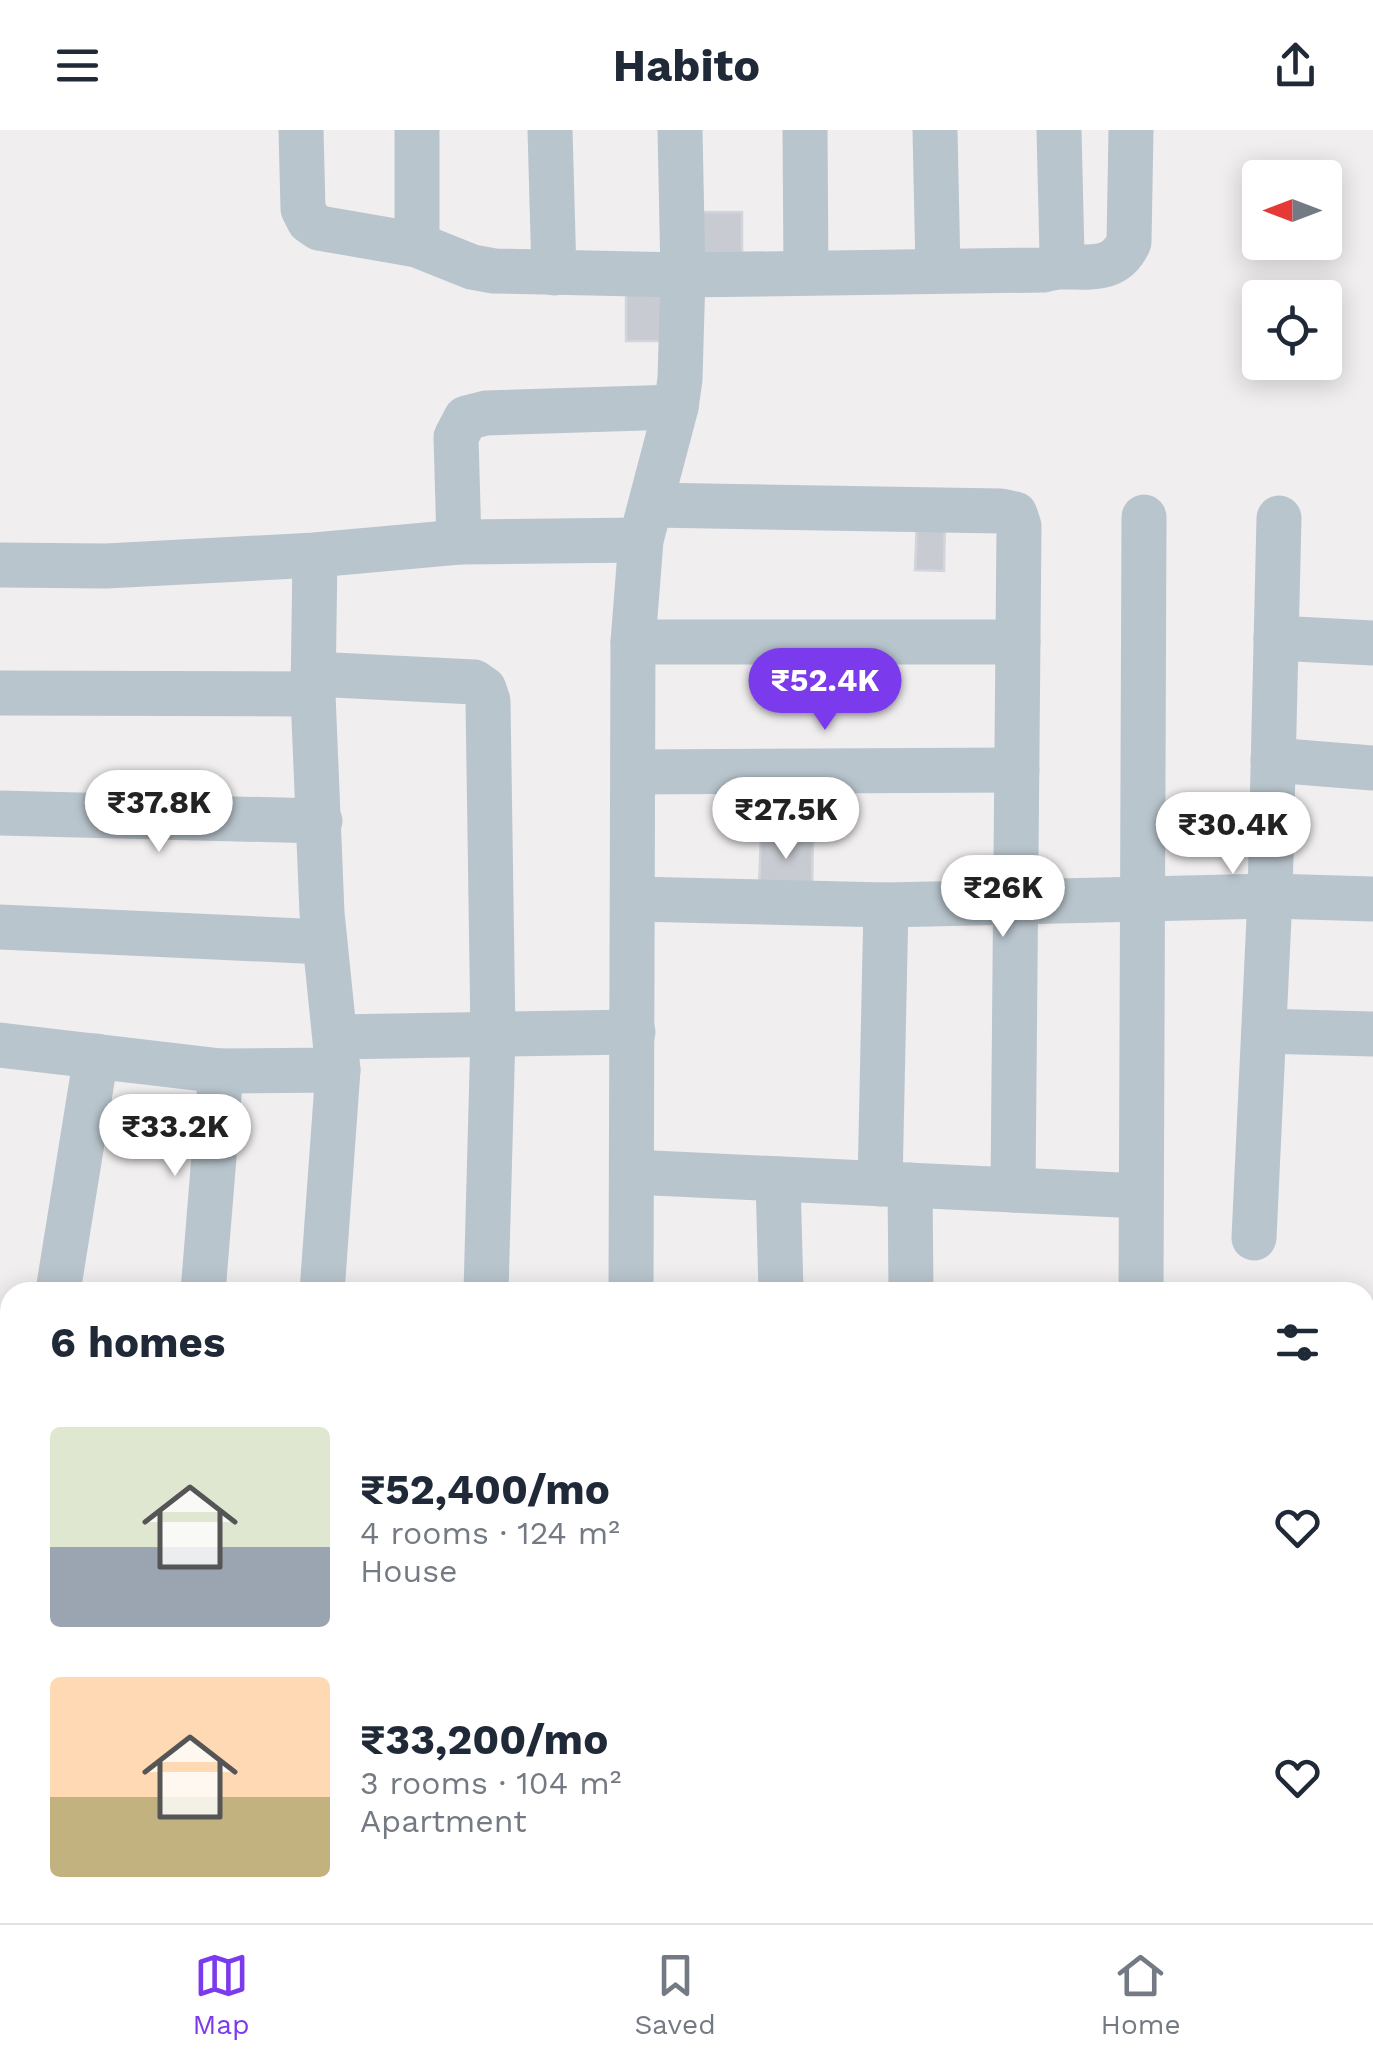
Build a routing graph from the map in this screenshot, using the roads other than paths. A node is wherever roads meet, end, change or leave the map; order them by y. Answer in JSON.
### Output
{"nodes":[{"id":1,"x":301,"y":130,"type":"edge"},
{"id":2,"x":416,"y":130,"type":"edge"},
{"id":3,"x":550,"y":130,"type":"edge"},
{"id":4,"x":680,"y":130,"type":"edge"},
{"id":5,"x":805,"y":130,"type":"edge"},
{"id":6,"x":935,"y":130,"type":"edge"},
{"id":7,"x":1059,"y":130,"type":"edge"},
{"id":8,"x":1131,"y":130,"type":"edge"},
{"id":9,"x":417,"y":245,"type":"junction"},
{"id":10,"x":1056,"y":267,"type":"junction"},
{"id":11,"x":938,"y":270,"type":"junction"},
{"id":12,"x":806,"y":273,"type":"junction"},
{"id":13,"x":554,"y":274,"type":"junction"},
{"id":14,"x":683,"y":276,"type":"junction"},
{"id":15,"x":676,"y":407,"type":"junction"},
{"id":16,"x":1144,"y":517,"type":"dead end"},
{"id":17,"x":1279,"y":518,"type":"dead end"},
{"id":18,"x":646,"y":522,"type":"junction"},
{"id":19,"x":460,"y":542,"type":"junction"},
{"id":20,"x":315,"y":555,"type":"junction"},
{"id":21,"x":0,"y":565,"type":"edge"},
{"id":22,"x":1276,"y":638,"type":"junction"},
{"id":23,"x":633,"y":642,"type":"junction"},
{"id":24,"x":1018,"y":642,"type":"junction"},
{"id":25,"x":1373,"y":642,"type":"edge"},
{"id":26,"x":313,"y":684,"type":"junction"},
{"id":27,"x":0,"y":694,"type":"edge"},
{"id":28,"x":1273,"y":760,"type":"junction"},
{"id":29,"x":1373,"y":768,"type":"edge"},
{"id":30,"x":1016,"y":770,"type":"junction"},
{"id":31,"x":634,"y":772,"type":"junction"},
{"id":32,"x":0,"y":814,"type":"edge"},
{"id":33,"x":320,"y":821,"type":"junction"},
{"id":34,"x":1270,"y":896,"type":"junction"},
{"id":35,"x":634,"y":899,"type":"junction"},
{"id":36,"x":1373,"y":899,"type":"edge"},
{"id":37,"x":1143,"y":900,"type":"junction"},
{"id":38,"x":1016,"y":903,"type":"junction"},
{"id":39,"x":886,"y":905,"type":"junction"},
{"id":40,"x":0,"y":927,"type":"edge"},
{"id":41,"x":324,"y":942,"type":"junction"},
{"id":42,"x":1264,"y":1031,"type":"junction"},
{"id":43,"x":633,"y":1032,"type":"junction"},
{"id":44,"x":494,"y":1034,"type":"junction"},
{"id":45,"x":1373,"y":1034,"type":"edge"},
{"id":46,"x":0,"y":1044,"type":"edge"},
{"id":47,"x":337,"y":1054,"type":"junction"},
{"id":48,"x":96,"y":1056,"type":"junction"},
{"id":49,"x":221,"y":1071,"type":"junction"},
{"id":50,"x":632,"y":1172,"type":"junction"},
{"id":51,"x":778,"y":1179,"type":"junction"},
{"id":52,"x":895,"y":1184,"type":"junction"},
{"id":53,"x":1013,"y":1190,"type":"junction"},
{"id":54,"x":1141,"y":1196,"type":"junction"},
{"id":55,"x":1254,"y":1238,"type":"dead end"},
{"id":56,"x":59,"y":1282,"type":"edge"},
{"id":57,"x":204,"y":1282,"type":"edge"},
{"id":58,"x":323,"y":1282,"type":"edge"},
{"id":59,"x":486,"y":1282,"type":"edge"},
{"id":60,"x":631,"y":1282,"type":"edge"},
{"id":61,"x":781,"y":1282,"type":"edge"},
{"id":62,"x":910,"y":1282,"type":"edge"},
{"id":63,"x":1141,"y":1282,"type":"edge"}],
"edges":[{"from":1,"to":9,"type":"street"},
{"from":2,"to":9,"type":"street"},
{"from":3,"to":13,"type":"street"},
{"from":4,"to":14,"type":"street"},
{"from":5,"to":12,"type":"street"},
{"from":6,"to":11,"type":"street"},
{"from":7,"to":10,"type":"street"},
{"from":8,"to":10,"type":"street"},
{"from":9,"to":13,"type":"street"},
{"from":10,"to":11,"type":"street"},
{"from":11,"to":12,"type":"street"},
{"from":12,"to":14,"type":"street"},
{"from":13,"to":14,"type":"street"},
{"from":14,"to":15,"type":"street"},
{"from":15,"to":18,"type":"street"},
{"from":15,"to":19,"type":"street"},
{"from":16,"to":37,"type":"street"},
{"from":17,"to":22,"type":"street"},
{"from":18,"to":19,"type":"street"},
{"from":18,"to":23,"type":"street"},
{"from":18,"to":24,"type":"street"},
{"from":19,"to":20,"type":"street"},
{"from":20,"to":21,"type":"street"},
{"from":20,"to":26,"type":"street"},
{"from":22,"to":25,"type":"street"},
{"from":22,"to":28,"type":"street"},
{"from":23,"to":24,"type":"street"},
{"from":23,"to":31,"type":"street"},
{"from":24,"to":30,"type":"street"},
{"from":26,"to":27,"type":"street"},
{"from":26,"to":33,"type":"street"},
{"from":26,"to":44,"type":"street"},
{"from":28,"to":29,"type":"street"},
{"from":28,"to":34,"type":"street"},
{"from":30,"to":31,"type":"street"},
{"from":30,"to":38,"type":"street"},
{"from":31,"to":35,"type":"street"},
{"from":32,"to":33,"type":"street"},
{"from":33,"to":41,"type":"street"},
{"from":34,"to":36,"type":"street"},
{"from":34,"to":37,"type":"street"},
{"from":34,"to":42,"type":"street"},
{"from":35,"to":39,"type":"street"},
{"from":35,"to":43,"type":"street"},
{"from":37,"to":38,"type":"street"},
{"from":37,"to":54,"type":"street"},
{"from":38,"to":39,"type":"street"},
{"from":38,"to":53,"type":"street"},
{"from":39,"to":52,"type":"street"},
{"from":40,"to":41,"type":"street"},
{"from":41,"to":47,"type":"street"},
{"from":42,"to":45,"type":"street"},
{"from":42,"to":55,"type":"street"},
{"from":43,"to":44,"type":"street"},
{"from":43,"to":50,"type":"street"},
{"from":44,"to":47,"type":"street"},
{"from":44,"to":59,"type":"street"},
{"from":46,"to":48,"type":"street"},
{"from":47,"to":49,"type":"street"},
{"from":47,"to":58,"type":"street"},
{"from":48,"to":49,"type":"street"},
{"from":48,"to":56,"type":"street"},
{"from":49,"to":57,"type":"street"},
{"from":50,"to":51,"type":"street"},
{"from":50,"to":60,"type":"street"},
{"from":51,"to":52,"type":"street"},
{"from":51,"to":61,"type":"street"},
{"from":52,"to":53,"type":"street"},
{"from":52,"to":62,"type":"street"},
{"from":53,"to":54,"type":"street"},
{"from":54,"to":63,"type":"street"}]}
